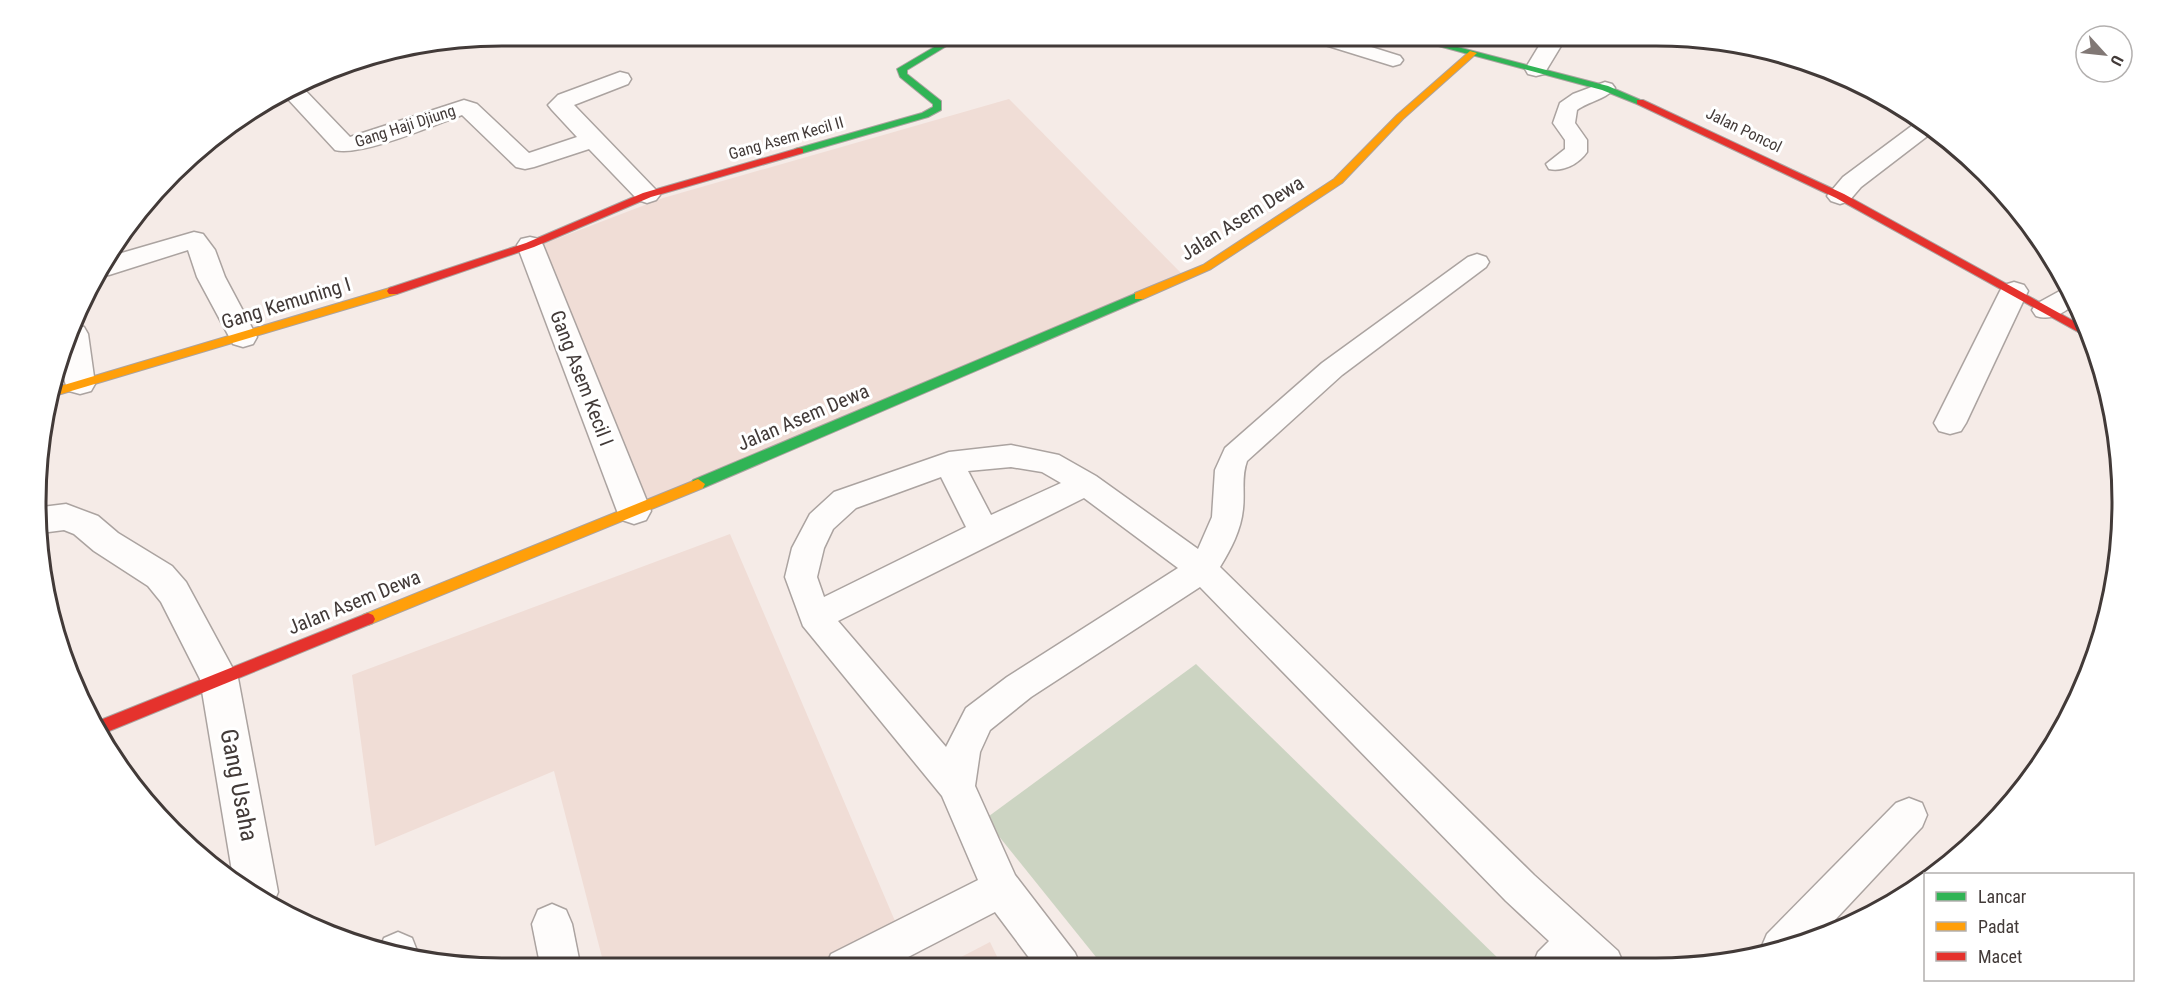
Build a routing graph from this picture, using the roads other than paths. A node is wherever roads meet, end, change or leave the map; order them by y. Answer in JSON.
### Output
{"nodes":[{"id":1,"x":942,"y":46,"type":"edge"},
{"id":2,"x":1348,"y":46,"type":"edge"},
{"id":3,"x":1450,"y":46,"type":"edge"},
{"id":4,"x":1550,"y":46,"type":"edge"},
{"id":5,"x":1473,"y":53,"type":"junction"},
{"id":6,"x":1393,"y":60,"type":"dead end"},
{"id":7,"x":1536,"y":69,"type":"junction"},
{"id":8,"x":620,"y":80,"type":"dead end"},
{"id":9,"x":1605,"y":87,"type":"junction"},
{"id":10,"x":298,"y":96,"type":"edge"},
{"id":11,"x":1919,"y":131,"type":"edge"},
{"id":12,"x":591,"y":140,"type":"junction"},
{"id":13,"x":1557,"y":164,"type":"dead end"},
{"id":14,"x":647,"y":195,"type":"junction"},
{"id":15,"x":1840,"y":196,"type":"junction"},
{"id":16,"x":530,"y":245,"type":"junction"},
{"id":17,"x":1477,"y":262,"type":"dead end"},
{"id":18,"x":114,"y":265,"type":"edge"},
{"id":19,"x":2014,"y":291,"type":"junction"},
{"id":20,"x":2063,"y":300,"type":"edge"},
{"id":21,"x":2046,"y":310,"type":"junction"},
{"id":22,"x":2077,"y":327,"type":"edge"},
{"id":23,"x":243,"y":337,"type":"junction"},
{"id":24,"x":75,"y":344,"type":"edge"},
{"id":25,"x":80,"y":384,"type":"junction"},
{"id":26,"x":61,"y":390,"type":"edge"},
{"id":27,"x":1950,"y":423,"type":"dead end"},
{"id":28,"x":949,"y":463,"type":"junction"},
{"id":29,"x":1086,"y":484,"type":"junction"},
{"id":30,"x":634,"y":511,"type":"junction"},
{"id":31,"x":47,"y":519,"type":"edge"},
{"id":32,"x":984,"y":532,"type":"junction"},
{"id":33,"x":1202,"y":569,"type":"junction"},
{"id":34,"x":814,"y":617,"type":"junction"},
{"id":35,"x":219,"y":678,"type":"junction"},
{"id":36,"x":105,"y":725,"type":"edge"},
{"id":37,"x":957,"y":786,"type":"junction"},
{"id":38,"x":1909,"y":815,"type":"dead end"},
{"id":39,"x":256,"y":886,"type":"edge"},
{"id":40,"x":1001,"y":888,"type":"junction"},
{"id":41,"x":552,"y":924,"type":"dead end"},
{"id":42,"x":1792,"y":937,"type":"edge"},
{"id":43,"x":1578,"y":957,"type":"edge"},
{"id":44,"x":559,"y":958,"type":"edge"},
{"id":45,"x":864,"y":958,"type":"edge"},
{"id":46,"x":1054,"y":958,"type":"edge"}],
"edges":[{"from":1,"to":14,"type":"street","name":"Gang Asem Kecil II"},
{"from":2,"to":6,"type":"lane"},
{"from":3,"to":5,"type":"street","name":"Jalan Poncol"},
{"from":4,"to":7,"type":"street"},
{"from":5,"to":7,"type":"street","name":"Jalan Poncol"},
{"from":5,"to":30,"type":"street","name":"Jalan Asem Dewa"},
{"from":7,"to":9,"type":"street","name":"Jalan Poncol"},
{"from":8,"to":12,"type":"street"},
{"from":9,"to":13,"type":"lane"},
{"from":9,"to":15,"type":"street","name":"Jalan Poncol"},
{"from":10,"to":12,"type":"street","name":"Gang Haji Djiung"},
{"from":11,"to":15,"type":"street"},
{"from":12,"to":14,"type":"street"},
{"from":14,"to":16,"type":"street","name":"Gang Asem Kecil II"},
{"from":15,"to":19,"type":"street","name":"Jalan Poncol"},
{"from":16,"to":23,"type":"street","name":"Gang Kemuning I"},
{"from":16,"to":30,"type":"street","name":"Gang Asem Kecil I"},
{"from":17,"to":33,"type":"lane"},
{"from":18,"to":23,"type":"street"},
{"from":19,"to":21,"type":"street","name":"Jalan Poncol"},
{"from":19,"to":27,"type":"street"},
{"from":20,"to":21,"type":"street"},
{"from":21,"to":22,"type":"street","name":"Jalan Poncol"},
{"from":23,"to":25,"type":"street","name":"Gang Kemuning I"},
{"from":24,"to":25,"type":"street"},
{"from":25,"to":26,"type":"street","name":"Gang Kemuning I"},
{"from":28,"to":29,"type":"lane"},
{"from":28,"to":32,"type":"lane"},
{"from":28,"to":34,"type":"lane"},
{"from":29,"to":32,"type":"lane"},
{"from":29,"to":33,"type":"lane"},
{"from":30,"to":35,"type":"street","name":"Jalan Asem Dewa"},
{"from":31,"to":35,"type":"street","name":"Gang Usaha"},
{"from":32,"to":34,"type":"lane"},
{"from":33,"to":37,"type":"lane"},
{"from":33,"to":43,"type":"lane"},
{"from":34,"to":37,"type":"lane"},
{"from":35,"to":36,"type":"street","name":"Jalan Asem Dewa"},
{"from":35,"to":39,"type":"street","name":"Gang Usaha"},
{"from":37,"to":40,"type":"lane"},
{"from":38,"to":42,"type":"lane"},
{"from":40,"to":45,"type":"lane"},
{"from":40,"to":46,"type":"lane"},
{"from":41,"to":44,"type":"lane"}]}
